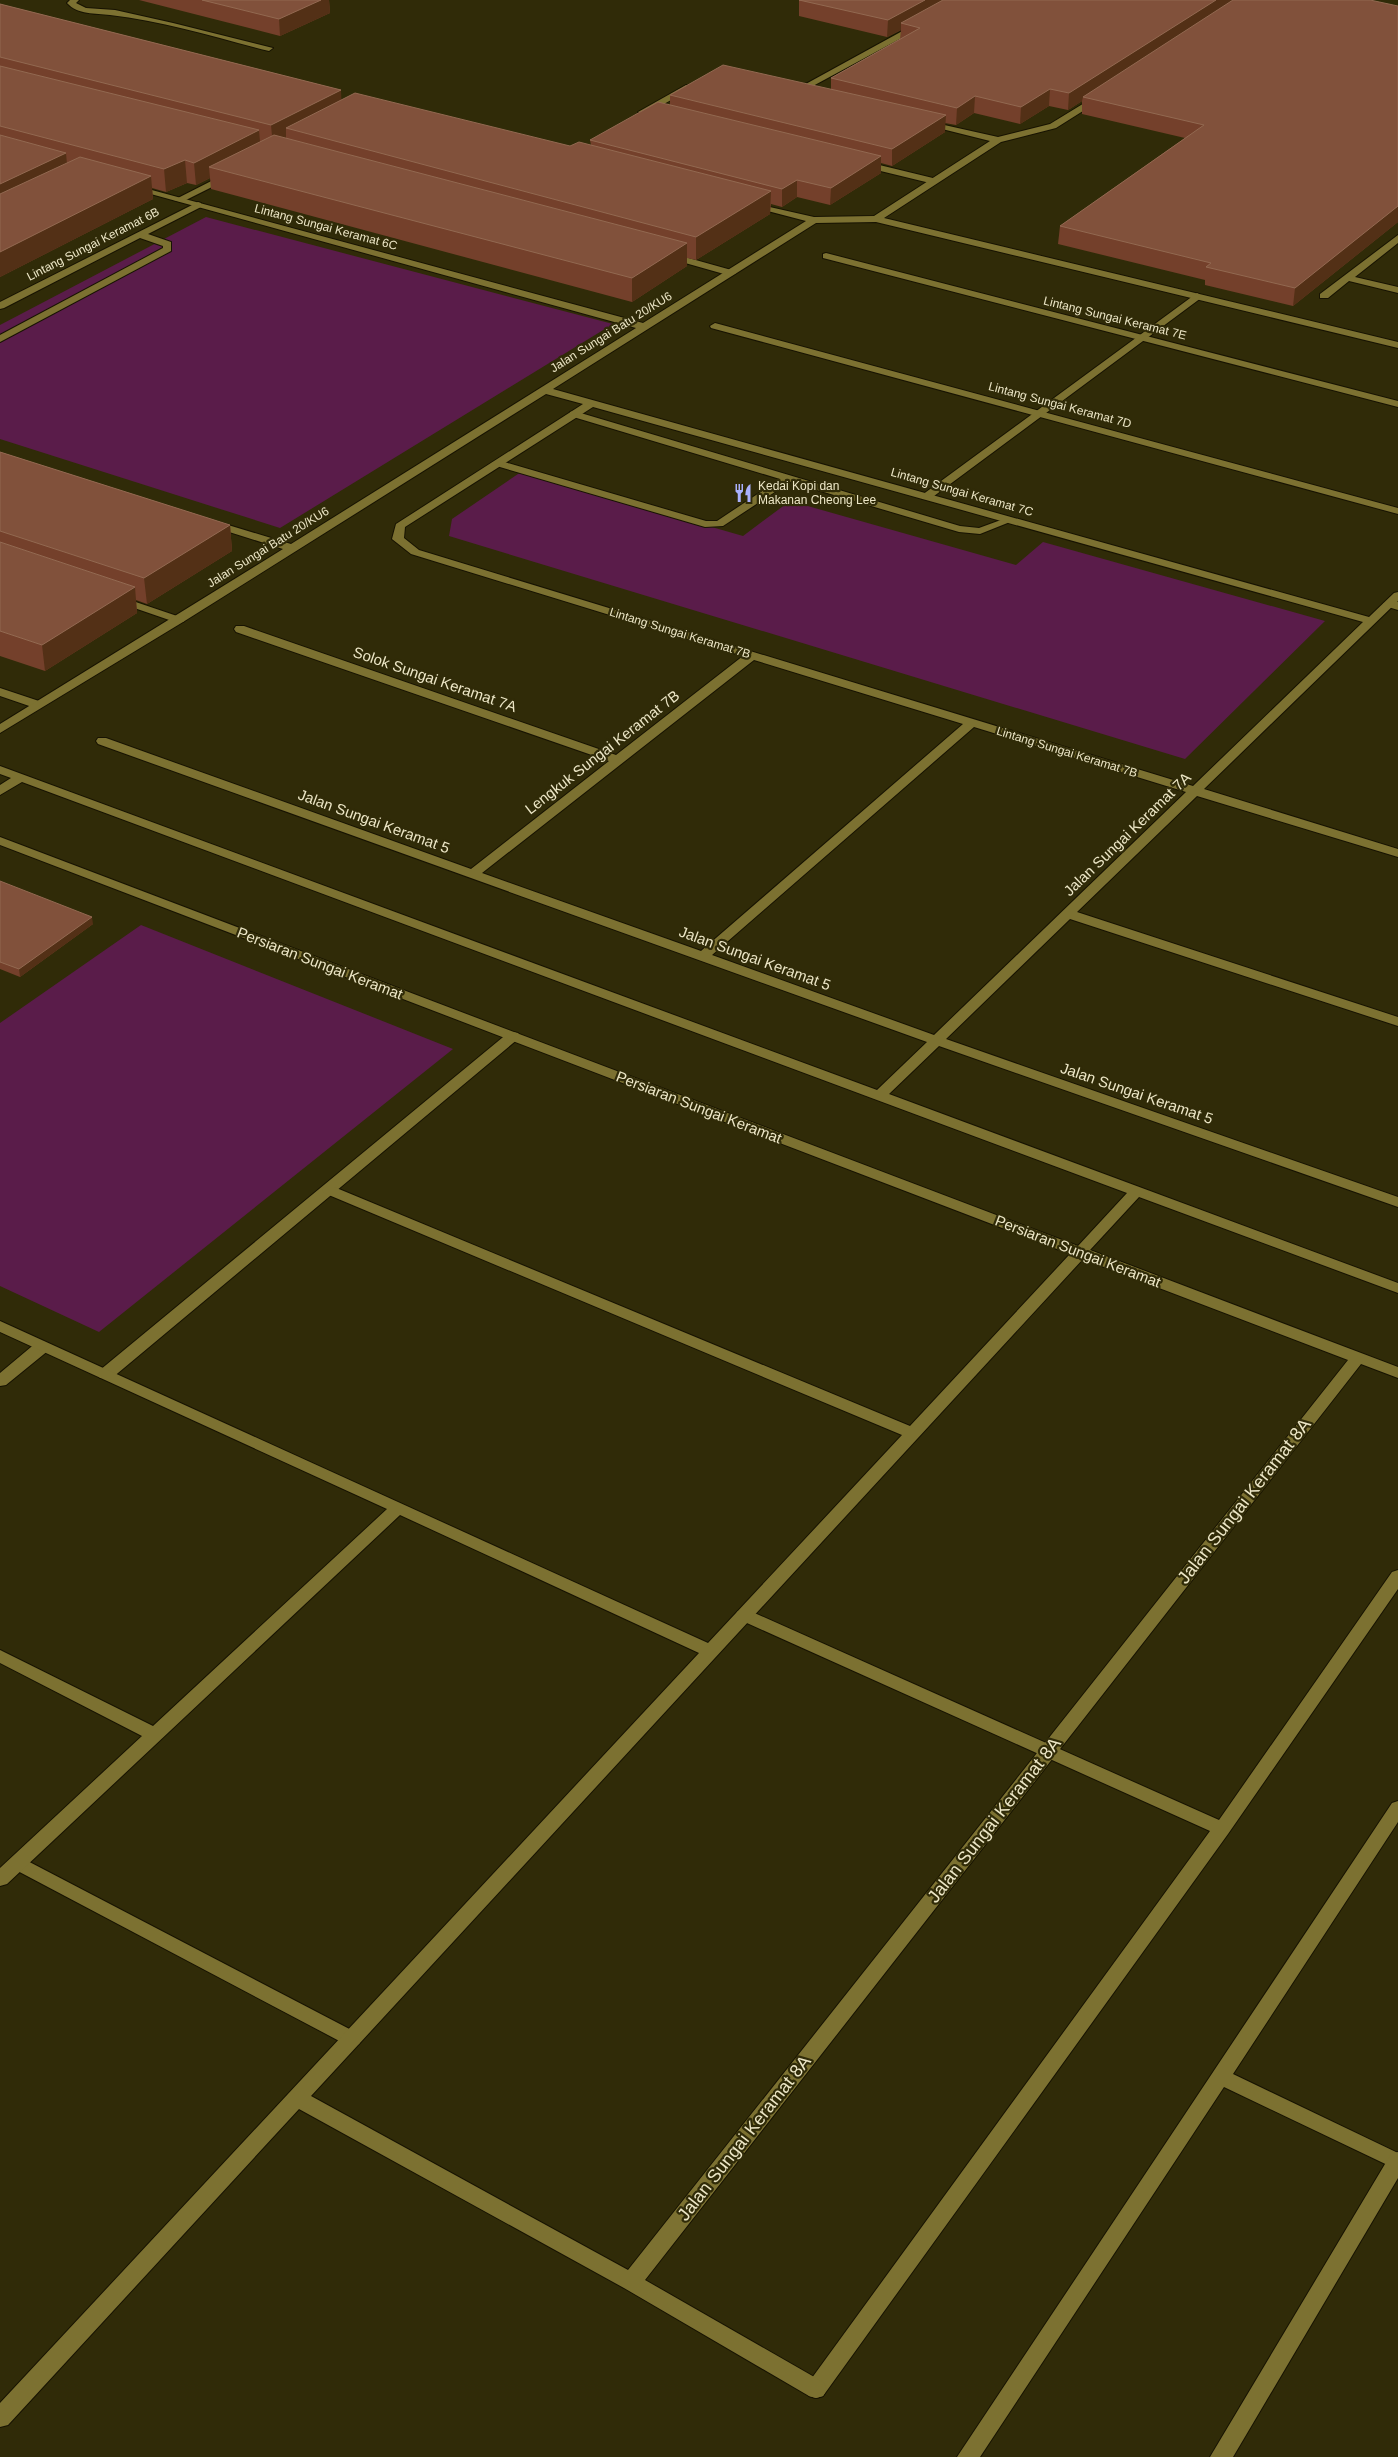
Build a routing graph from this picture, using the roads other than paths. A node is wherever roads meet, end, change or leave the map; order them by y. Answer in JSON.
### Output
{"nodes":[{"id":1,"x":75,"y":0,"type":"edge"},
{"id":2,"x":923,"y":23,"type":"edge"},
{"id":3,"x":269,"y":48,"type":"dead end"},
{"id":4,"x":694,"y":84,"type":"edge"},
{"id":5,"x":1110,"y":90,"type":"edge"},
{"id":6,"x":816,"y":96,"type":"edge"},
{"id":7,"x":663,"y":116,"type":"edge"},
{"id":8,"x":915,"y":120,"type":"edge"},
{"id":9,"x":998,"y":140,"type":"junction"},
{"id":10,"x":857,"y":162,"type":"edge"},
{"id":11,"x":240,"y":169,"type":"edge"},
{"id":12,"x":934,"y":181,"type":"junction"},
{"id":13,"x":126,"y":186,"type":"edge"},
{"id":14,"x":179,"y":200,"type":"junction"},
{"id":15,"x":737,"y":200,"type":"edge"},
{"id":16,"x":198,"y":205,"type":"junction"},
{"id":17,"x":876,"y":219,"type":"junction"},
{"id":18,"x":814,"y":220,"type":"junction"},
{"id":19,"x":140,"y":235,"type":"junction"},
{"id":20,"x":1398,"y":238,"type":"edge"},
{"id":21,"x":655,"y":252,"type":"edge"},
{"id":22,"x":826,"y":256,"type":"dead end"},
{"id":23,"x":731,"y":272,"type":"junction"},
{"id":24,"x":1348,"y":278,"type":"junction"},
{"id":25,"x":1398,"y":290,"type":"edge"},
{"id":26,"x":1197,"y":296,"type":"junction"},
{"id":27,"x":1324,"y":296,"type":"dead end"},
{"id":28,"x":0,"y":306,"type":"edge"},
{"id":29,"x":646,"y":326,"type":"junction"},
{"id":30,"x":714,"y":326,"type":"dead end"},
{"id":31,"x":1141,"y":337,"type":"junction"},
{"id":32,"x":0,"y":339,"type":"edge"},
{"id":33,"x":1398,"y":345,"type":"edge"},
{"id":34,"x":545,"y":390,"type":"junction"},
{"id":35,"x":591,"y":403,"type":"junction"},
{"id":36,"x":1398,"y":404,"type":"edge"},
{"id":37,"x":1038,"y":413,"type":"junction"},
{"id":38,"x":574,"y":414,"type":"junction"},
{"id":39,"x":497,"y":462,"type":"junction"},
{"id":40,"x":789,"y":478,"type":"junction"},
{"id":41,"x":926,"y":497,"type":"junction"},
{"id":42,"x":1398,"y":511,"type":"edge"},
{"id":43,"x":197,"y":518,"type":"edge"},
{"id":44,"x":1009,"y":520,"type":"junction"},
{"id":45,"x":291,"y":548,"type":"junction"},
{"id":46,"x":104,"y":595,"type":"edge"},
{"id":47,"x":1395,"y":602,"type":"edge"},
{"id":48,"x":179,"y":620,"type":"junction"},
{"id":49,"x":1371,"y":621,"type":"junction"},
{"id":50,"x":240,"y":629,"type":"dead end"},
{"id":51,"x":752,"y":656,"type":"junction"},
{"id":52,"x":0,"y":692,"type":"edge"},
{"id":53,"x":38,"y":705,"type":"junction"},
{"id":54,"x":971,"y":723,"type":"junction"},
{"id":55,"x":0,"y":729,"type":"edge"},
{"id":56,"x":102,"y":741,"type":"dead end"},
{"id":57,"x":618,"y":760,"type":"junction"},
{"id":58,"x":0,"y":770,"type":"edge"},
{"id":59,"x":20,"y":778,"type":"junction"},
{"id":60,"x":0,"y":791,"type":"edge"},
{"id":61,"x":1194,"y":791,"type":"junction"},
{"id":62,"x":0,"y":841,"type":"edge"},
{"id":63,"x":1398,"y":853,"type":"edge"},
{"id":64,"x":472,"y":874,"type":"junction"},
{"id":65,"x":1067,"y":914,"type":"junction"},
{"id":66,"x":703,"y":956,"type":"junction"},
{"id":67,"x":1398,"y":1022,"type":"edge"},
{"id":68,"x":513,"y":1036,"type":"junction"},
{"id":69,"x":936,"y":1040,"type":"junction"},
{"id":70,"x":879,"y":1096,"type":"junction"},
{"id":71,"x":329,"y":1190,"type":"junction"},
{"id":72,"x":1137,"y":1191,"type":"junction"},
{"id":73,"x":1398,"y":1202,"type":"edge"},
{"id":74,"x":1081,"y":1252,"type":"junction"},
{"id":75,"x":1398,"y":1288,"type":"edge"},
{"id":76,"x":0,"y":1326,"type":"edge"},
{"id":77,"x":44,"y":1346,"type":"junction"},
{"id":78,"x":1358,"y":1358,"type":"junction"},
{"id":79,"x":1398,"y":1373,"type":"edge"},
{"id":80,"x":106,"y":1374,"type":"junction"},
{"id":81,"x":0,"y":1382,"type":"edge"},
{"id":82,"x":913,"y":1433,"type":"junction"},
{"id":83,"x":398,"y":1508,"type":"junction"},
{"id":84,"x":1398,"y":1576,"type":"edge"},
{"id":85,"x":744,"y":1615,"type":"junction"},
{"id":86,"x":711,"y":1651,"type":"junction"},
{"id":87,"x":0,"y":1656,"type":"edge"},
{"id":88,"x":155,"y":1735,"type":"junction"},
{"id":89,"x":1049,"y":1751,"type":"junction"},
{"id":90,"x":1398,"y":1808,"type":"edge"},
{"id":91,"x":1222,"y":1829,"type":"junction"},
{"id":92,"x":18,"y":1863,"type":"junction"},
{"id":93,"x":0,"y":1880,"type":"edge"},
{"id":94,"x":352,"y":2039,"type":"junction"},
{"id":95,"x":1220,"y":2077,"type":"junction"},
{"id":96,"x":297,"y":2098,"type":"junction"},
{"id":97,"x":1398,"y":2161,"type":"edge"},
{"id":98,"x":631,"y":2282,"type":"junction"},
{"id":99,"x":0,"y":2418,"type":"edge"},
{"id":100,"x":968,"y":2457,"type":"edge"},
{"id":101,"x":1221,"y":2457,"type":"edge"}],
"edges":[{"from":1,"to":3,"type":"street"},
{"from":2,"to":6,"type":"street"},
{"from":4,"to":7,"type":"street"},
{"from":5,"to":9,"type":"street"},
{"from":8,"to":9,"type":"street"},
{"from":9,"to":12,"type":"street"},
{"from":10,"to":12,"type":"street"},
{"from":11,"to":14,"type":"street"},
{"from":12,"to":17,"type":"street"},
{"from":13,"to":14,"type":"street","name":"Lintang Sungai Keramat 6C"},
{"from":14,"to":16,"type":"street","name":"Lintang Sungai Keramat 6C"},
{"from":15,"to":18,"type":"street"},
{"from":16,"to":19,"type":"street","name":"Lintang Sungai Keramat 6B"},
{"from":16,"to":29,"type":"street","name":"Lintang Sungai Keramat 6C"},
{"from":17,"to":18,"type":"street"},
{"from":17,"to":26,"type":"street"},
{"from":18,"to":23,"type":"street","name":"Jalan Sungai Batu 20/KU6"},
{"from":19,"to":28,"type":"street","name":"Lintang Sungai Keramat 6B"},
{"from":19,"to":32,"type":"street"},
{"from":20,"to":24,"type":"street"},
{"from":21,"to":23,"type":"street"},
{"from":22,"to":31,"type":"street","name":"Lintang Sungai Keramat 7E"},
{"from":23,"to":29,"type":"street","name":"Jalan Sungai Batu 20/KU6"},
{"from":24,"to":25,"type":"street"},
{"from":24,"to":27,"type":"street"},
{"from":26,"to":31,"type":"street"},
{"from":26,"to":33,"type":"street"},
{"from":29,"to":34,"type":"street","name":"Jalan Sungai Batu 20/KU6"},
{"from":30,"to":37,"type":"street","name":"Lintang Sungai Keramat 7D"},
{"from":31,"to":36,"type":"street","name":"Lintang Sungai Keramat 7E"},
{"from":31,"to":37,"type":"street"},
{"from":34,"to":35,"type":"street","name":"Lintang Sungai Keramat 7C"},
{"from":34,"to":45,"type":"street","name":"Jalan Sungai Batu 20/KU6"},
{"from":35,"to":38,"type":"street","name":"Lintang Sungai Keramat 7B"},
{"from":35,"to":41,"type":"street","name":"Lintang Sungai Keramat 7C"},
{"from":37,"to":41,"type":"street"},
{"from":37,"to":42,"type":"street","name":"Lintang Sungai Keramat 7D"},
{"from":38,"to":39,"type":"street","name":"Lintang Sungai Keramat 7B"},
{"from":38,"to":40,"type":"street"},
{"from":39,"to":40,"type":"street"},
{"from":39,"to":51,"type":"street","name":"Lintang Sungai Keramat 7B"},
{"from":40,"to":44,"type":"street"},
{"from":41,"to":44,"type":"street","name":"Lintang Sungai Keramat 7C"},
{"from":43,"to":45,"type":"street"},
{"from":44,"to":49,"type":"street","name":"Lintang Sungai Keramat 7C"},
{"from":45,"to":48,"type":"street","name":"Jalan Sungai Batu 20/KU6"},
{"from":46,"to":48,"type":"street"},
{"from":47,"to":49,"type":"street","name":"Jalan Sungai Keramat 7A"},
{"from":48,"to":53,"type":"street","name":"Jalan Sungai Batu 20/KU6"},
{"from":49,"to":61,"type":"street","name":"Jalan Sungai Keramat 7A"},
{"from":50,"to":57,"type":"street","name":"Solok Sungai Keramat 7A"},
{"from":51,"to":54,"type":"street","name":"Lintang Sungai Keramat 7B"},
{"from":51,"to":57,"type":"street","name":"Lengkuk Sungai Keramat 7B"},
{"from":52,"to":53,"type":"street"},
{"from":53,"to":55,"type":"street","name":"Jalan Sungai Batu 20/KU6"},
{"from":54,"to":61,"type":"street","name":"Lintang Sungai Keramat 7B"},
{"from":54,"to":66,"type":"street"},
{"from":56,"to":64,"type":"street","name":"Jalan Sungai Keramat 5"},
{"from":57,"to":64,"type":"street","name":"Lengkuk Sungai Keramat 7B"},
{"from":58,"to":59,"type":"street"},
{"from":59,"to":60,"type":"street"},
{"from":59,"to":70,"type":"street"},
{"from":61,"to":63,"type":"street","name":"Lintang Sungai Keramat 7B"},
{"from":61,"to":65,"type":"street","name":"Jalan Sungai Keramat 7A"},
{"from":62,"to":68,"type":"street","name":"Persiaran Sungai Keramat"},
{"from":64,"to":66,"type":"street","name":"Jalan Sungai Keramat 5"},
{"from":65,"to":67,"type":"street"},
{"from":65,"to":69,"type":"street","name":"Jalan Sungai Keramat 7A"},
{"from":66,"to":69,"type":"street","name":"Jalan Sungai Keramat 5"},
{"from":68,"to":71,"type":"street"},
{"from":68,"to":74,"type":"street","name":"Persiaran Sungai Keramat"},
{"from":69,"to":70,"type":"street","name":"Jalan Sungai Keramat 7A"},
{"from":69,"to":73,"type":"street","name":"Jalan Sungai Keramat 5"},
{"from":70,"to":72,"type":"street"},
{"from":71,"to":80,"type":"street"},
{"from":71,"to":82,"type":"street"},
{"from":72,"to":74,"type":"street"},
{"from":72,"to":75,"type":"street"},
{"from":74,"to":78,"type":"street","name":"Persiaran Sungai Keramat"},
{"from":74,"to":82,"type":"street"},
{"from":76,"to":77,"type":"street"},
{"from":77,"to":80,"type":"street"},
{"from":77,"to":81,"type":"street"},
{"from":78,"to":79,"type":"street","name":"Persiaran Sungai Keramat"},
{"from":78,"to":89,"type":"street","name":"Jalan Sungai Keramat 8A"},
{"from":80,"to":83,"type":"street"},
{"from":82,"to":85,"type":"street"},
{"from":83,"to":86,"type":"street"},
{"from":83,"to":88,"type":"street"},
{"from":84,"to":91,"type":"street"},
{"from":85,"to":86,"type":"street"},
{"from":85,"to":89,"type":"street"},
{"from":86,"to":94,"type":"street"},
{"from":87,"to":88,"type":"street"},
{"from":88,"to":92,"type":"street"},
{"from":89,"to":91,"type":"street"},
{"from":89,"to":98,"type":"street","name":"Jalan Sungai Keramat 8A"},
{"from":90,"to":95,"type":"street"},
{"from":91,"to":98,"type":"street"},
{"from":92,"to":93,"type":"street"},
{"from":92,"to":94,"type":"street"},
{"from":94,"to":96,"type":"street"},
{"from":95,"to":97,"type":"street"},
{"from":95,"to":100,"type":"street"},
{"from":96,"to":98,"type":"street"},
{"from":96,"to":99,"type":"street"},
{"from":97,"to":101,"type":"street"}]}
